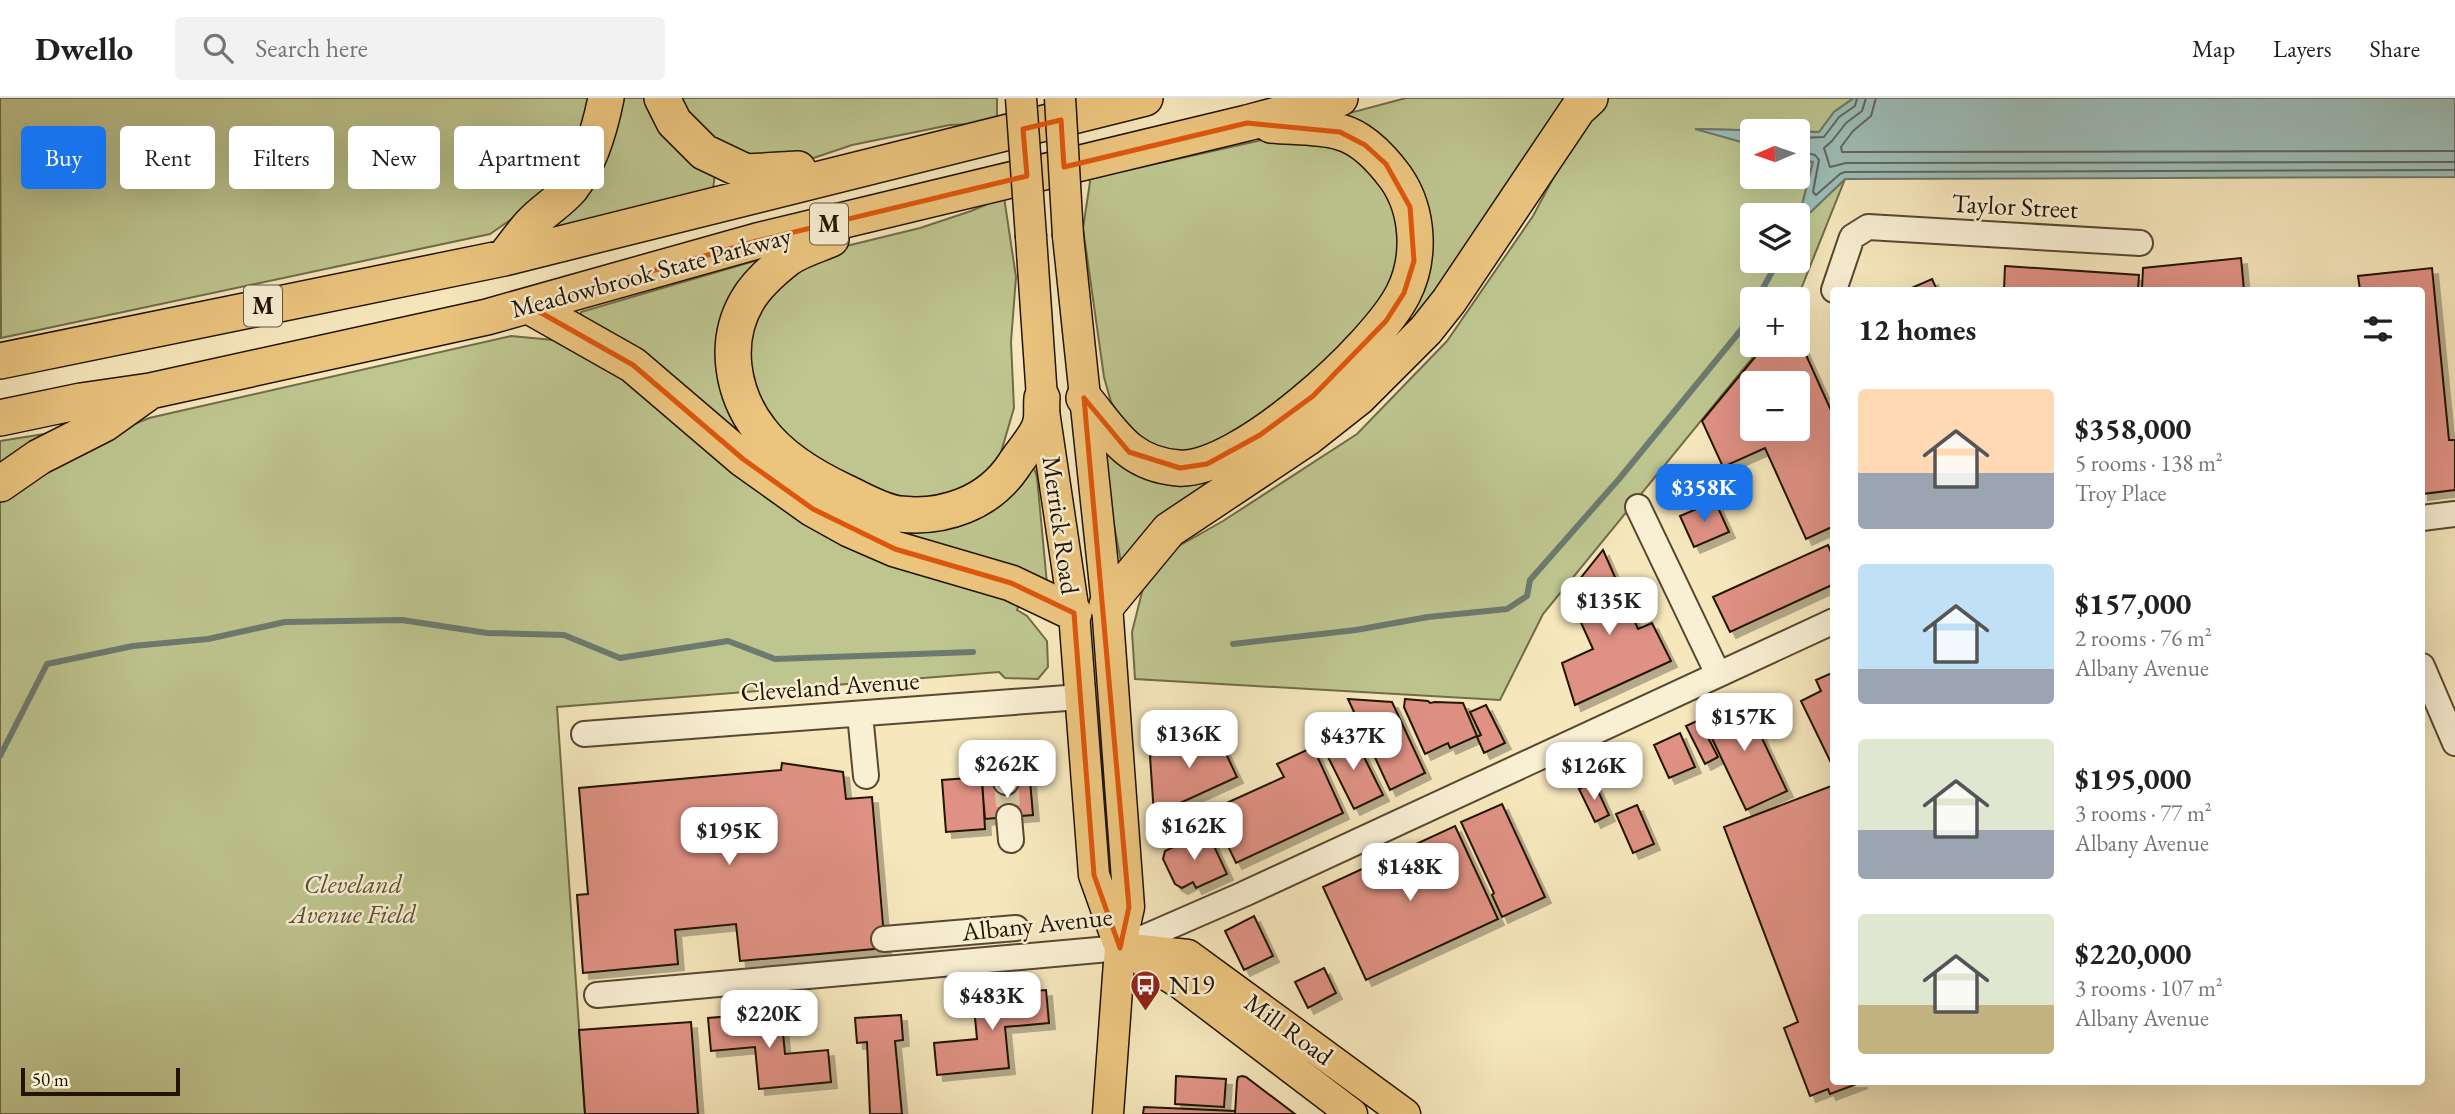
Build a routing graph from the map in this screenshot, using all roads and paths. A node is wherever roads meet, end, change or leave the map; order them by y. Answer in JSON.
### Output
{"nodes":[{"id":1,"x":606,"y":98,"type":"edge"},
{"id":2,"x":662,"y":98,"type":"edge"},
{"id":3,"x":1021,"y":98,"type":"edge"},
{"id":4,"x":1060,"y":98,"type":"edge"},
{"id":5,"x":1146,"y":98,"type":"edge"},
{"id":6,"x":1340,"y":98,"type":"edge"},
{"id":7,"x":1590,"y":98,"type":"edge"},
{"id":8,"x":1247,"y":123,"type":"junction"},
{"id":9,"x":892,"y":163,"type":"junction"},
{"id":10,"x":905,"y":206,"type":"junction"},
{"id":11,"x":2140,"y":243,"type":"dead end"},
{"id":12,"x":504,"y":258,"type":"junction"},
{"id":13,"x":1835,"y":287,"type":"edge"},
{"id":14,"x":529,"y":306,"type":"junction"},
{"id":15,"x":8,"y":356,"type":"edge"},
{"id":16,"x":150,"y":391,"type":"junction"},
{"id":17,"x":1042,"y":398,"type":"junction"},
{"id":18,"x":1084,"y":398,"type":"junction"},
{"id":19,"x":0,"y":418,"type":"edge"},
{"id":20,"x":0,"y":484,"type":"edge"},
{"id":21,"x":1639,"y":507,"type":"dead end"},
{"id":22,"x":2455,"y":514,"type":"edge"},
{"id":23,"x":2425,"y":517,"type":"edge"},
{"id":24,"x":1090,"y":609,"type":"junction"},
{"id":25,"x":1830,"y":623,"type":"edge"},
{"id":26,"x":2425,"y":673,"type":"edge"},
{"id":27,"x":1718,"y":674,"type":"junction"},
{"id":28,"x":1080,"y":697,"type":"junction"},
{"id":29,"x":860,"y":714,"type":"junction"},
{"id":30,"x":584,"y":734,"type":"dead end"},
{"id":31,"x":2455,"y":743,"type":"edge"},
{"id":32,"x":866,"y":776,"type":"dead end"},
{"id":33,"x":1016,"y":928,"type":"dead end"},
{"id":34,"x":884,"y":939,"type":"dead end"},
{"id":35,"x":1120,"y":948,"type":"junction"},
{"id":36,"x":597,"y":995,"type":"dead end"},
{"id":37,"x":1108,"y":1114,"type":"edge"},
{"id":38,"x":1352,"y":1114,"type":"edge"},
{"id":39,"x":1405,"y":1114,"type":"edge"}],
"edges":[{"from":1,"to":12,"type":"highway"},
{"from":2,"to":9,"type":"highway"},
{"from":3,"to":17,"type":"main road","name":"Merrick Road","bridge":true},
{"from":4,"to":18,"type":"main road","name":"Merrick Road","bridge":true},
{"from":5,"to":9,"type":"highway","name":"Meadowbrook State Parkway","number":"M"},
{"from":6,"to":8,"type":"highway","name":"Meadowbrook State Parkway","number":"M"},
{"from":7,"to":24,"type":"highway"},
{"from":8,"to":10,"type":"highway","name":"Meadowbrook State Parkway","number":"M"},
{"from":8,"to":18,"type":"highway"},
{"from":9,"to":12,"type":"highway","name":"Meadowbrook State Parkway","number":"M"},
{"from":10,"to":14,"type":"highway","name":"Meadowbrook State Parkway","number":"M"},
{"from":10,"to":17,"type":"highway"},
{"from":11,"to":13,"type":"street","name":"Taylor Street"},
{"from":12,"to":15,"type":"highway","name":"Meadowbrook State Parkway","number":"M"},
{"from":14,"to":16,"type":"highway","name":"Meadowbrook State Parkway","number":"M"},
{"from":14,"to":24,"type":"highway"},
{"from":16,"to":19,"type":"highway","name":"Meadowbrook State Parkway","number":"M"},
{"from":16,"to":20,"type":"highway"},
{"from":17,"to":24,"type":"main road","name":"Merrick Road"},
{"from":18,"to":24,"type":"main road","name":"Merrick Road"},
{"from":21,"to":27,"type":"street"},
{"from":22,"to":23,"type":"street"},
{"from":24,"to":28,"type":"main road","name":"Merrick Road"},
{"from":24,"to":35,"type":"main road","name":"Merrick Road"},
{"from":25,"to":27,"type":"street","name":"Albany Avenue"},
{"from":26,"to":31,"type":"street"},
{"from":27,"to":35,"type":"street","name":"Albany Avenue"},
{"from":28,"to":29,"type":"street","name":"Cleveland Avenue"},
{"from":28,"to":35,"type":"main road","name":"Merrick Road"},
{"from":29,"to":30,"type":"street","name":"Cleveland Avenue"},
{"from":29,"to":32,"type":"street"},
{"from":33,"to":34,"type":"street"},
{"from":35,"to":36,"type":"street","name":"Albany Avenue"},
{"from":35,"to":37,"type":"main road","name":"Merrick Road"},
{"from":35,"to":38,"type":"main road","name":"Mill Road"},
{"from":35,"to":39,"type":"main road","name":"Mill Road"}]}
